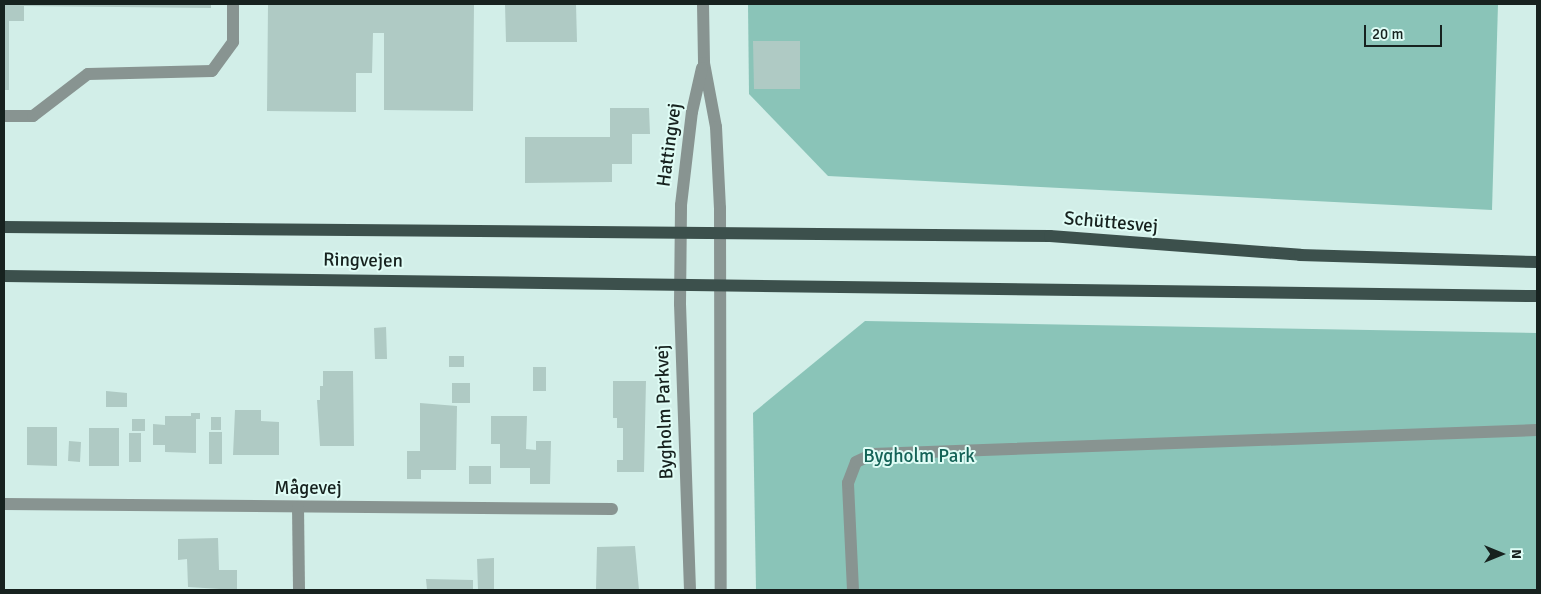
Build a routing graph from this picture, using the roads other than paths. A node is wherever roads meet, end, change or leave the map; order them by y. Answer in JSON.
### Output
{"nodes":[{"id":1,"x":233,"y":4,"type":"edge"},
{"id":2,"x":703,"y":4,"type":"edge"},
{"id":3,"x":704,"y":63,"type":"junction"},
{"id":4,"x":4,"y":116,"type":"edge"},
{"id":5,"x":4,"y":227,"type":"edge"},
{"id":6,"x":681,"y":233,"type":"junction"},
{"id":7,"x":721,"y":233,"type":"junction"},
{"id":8,"x":1537,"y":262,"type":"edge"},
{"id":9,"x":4,"y":276,"type":"edge"},
{"id":10,"x":680,"y":286,"type":"junction"},
{"id":11,"x":721,"y":286,"type":"junction"},
{"id":12,"x":1537,"y":296,"type":"edge"},
{"id":13,"x":1537,"y":430,"type":"edge"},
{"id":14,"x":4,"y":504,"type":"edge"},
{"id":15,"x":298,"y":508,"type":"junction"},
{"id":16,"x":612,"y":509,"type":"dead end"},
{"id":17,"x":299,"y":590,"type":"edge"},
{"id":18,"x":690,"y":590,"type":"edge"},
{"id":19,"x":722,"y":590,"type":"edge"},
{"id":20,"x":854,"y":590,"type":"edge"}],
"edges":[{"from":1,"to":4,"type":"street"},
{"from":2,"to":3,"type":"street","name":"Hattingvej"},
{"from":3,"to":6,"type":"street","name":"Hattingvej"},
{"from":3,"to":7,"type":"street","name":"Hattingvej"},
{"from":5,"to":6,"type":"main road","name":"Ringvejen"},
{"from":6,"to":7,"type":"main road","name":"Schüttesvej"},
{"from":6,"to":10,"type":"street","name":"Bygholm Parkvej"},
{"from":7,"to":8,"type":"main road","name":"Schüttesvej"},
{"from":7,"to":11,"type":"street"},
{"from":9,"to":10,"type":"main road","name":"Ringvejen"},
{"from":10,"to":11,"type":"main road","name":"Ringvejen"},
{"from":10,"to":18,"type":"street","name":"Bygholm Parkvej"},
{"from":11,"to":12,"type":"main road"},
{"from":11,"to":19,"type":"street"},
{"from":13,"to":20,"type":"street"},
{"from":14,"to":15,"type":"street","name":"Mågevej"},
{"from":15,"to":16,"type":"street","name":"Mågevej"},
{"from":15,"to":17,"type":"street"}]}
